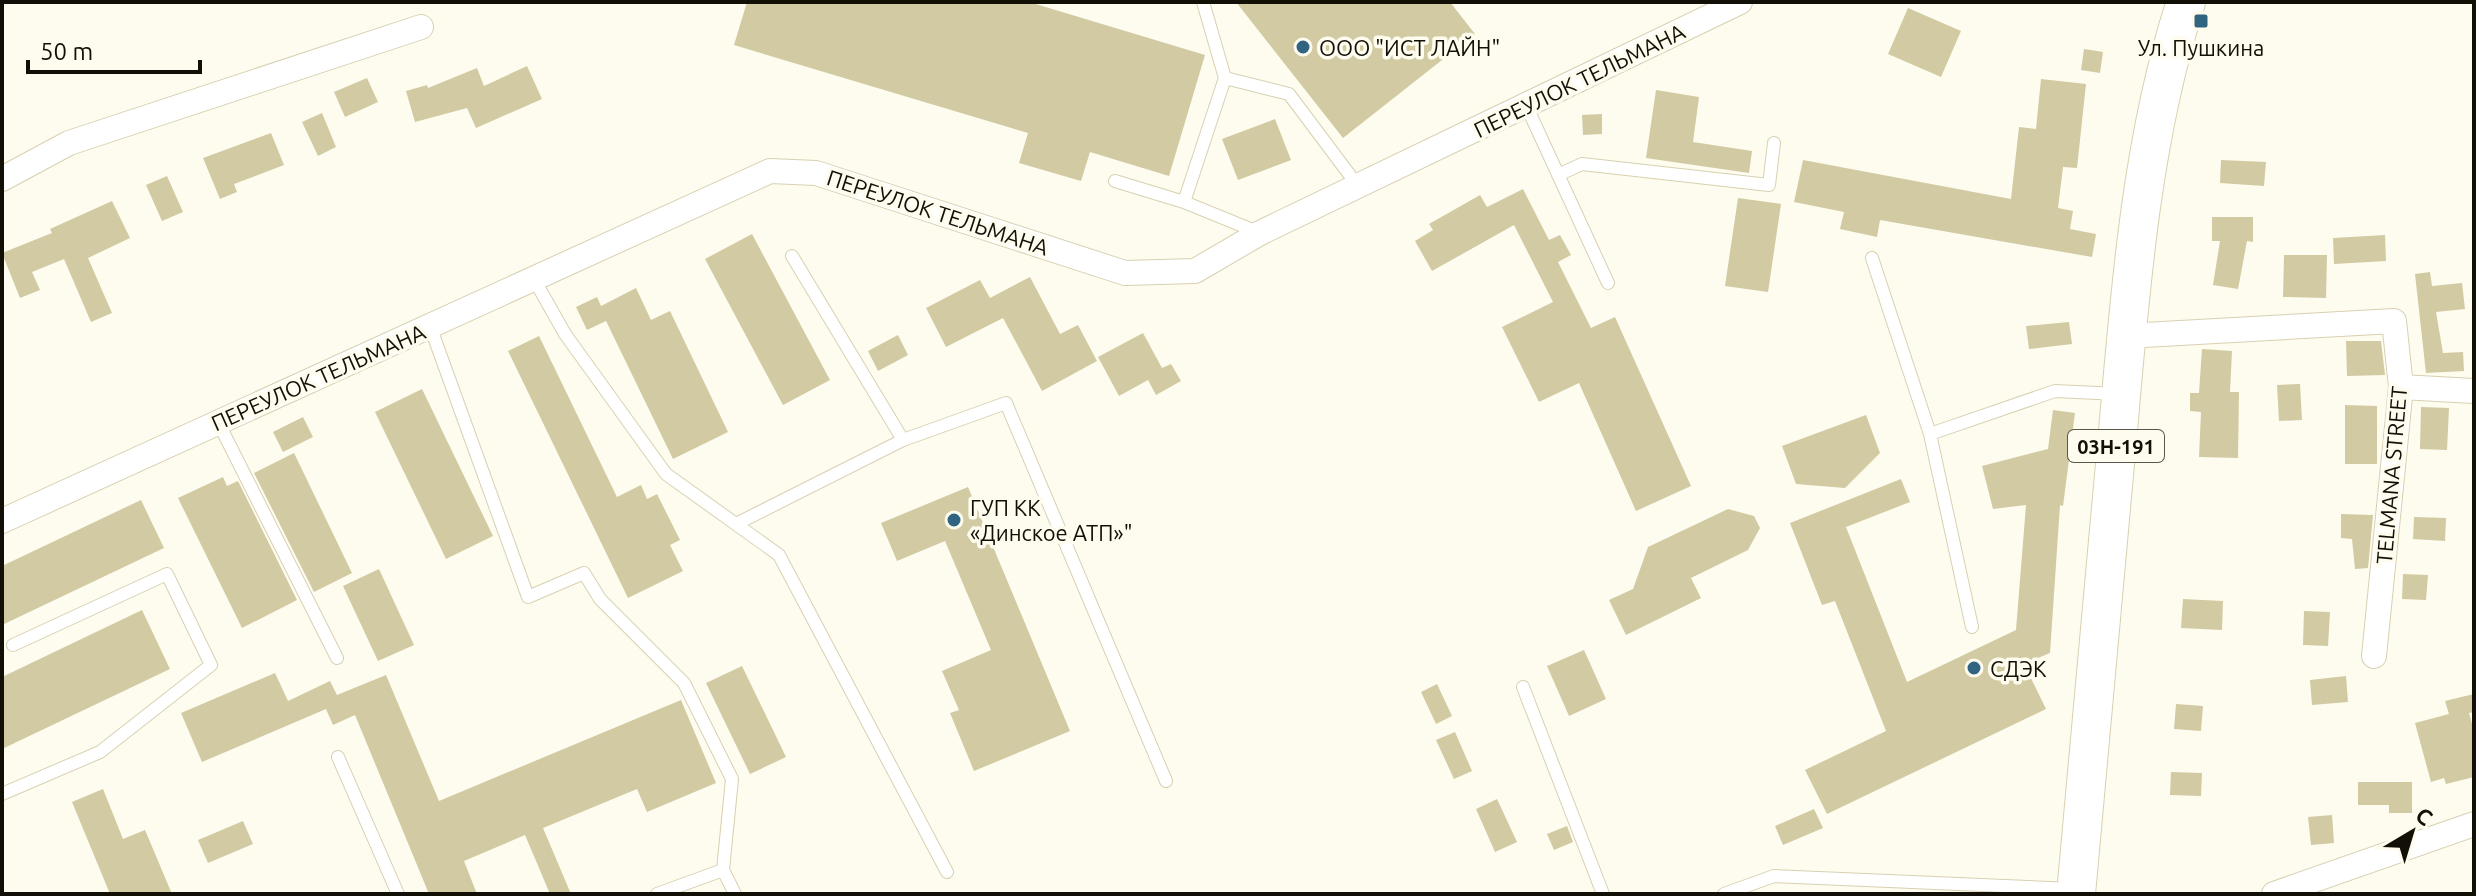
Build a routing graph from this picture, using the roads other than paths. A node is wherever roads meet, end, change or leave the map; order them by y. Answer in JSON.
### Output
{"nodes":[{"id":1,"x":1203,"y":2,"type":"edge"},
{"id":2,"x":1740,"y":2,"type":"edge"},
{"id":3,"x":2186,"y":2,"type":"edge"},
{"id":4,"x":421,"y":27,"type":"dead end"},
{"id":5,"x":1225,"y":78,"type":"junction"},
{"id":6,"x":1526,"y":105,"type":"junction"},
{"id":7,"x":1774,"y":143,"type":"dead end"},
{"id":8,"x":1558,"y":175,"type":"junction"},
{"id":9,"x":2,"y":179,"type":"edge"},
{"id":10,"x":1115,"y":181,"type":"dead end"},
{"id":11,"x":1358,"y":186,"type":"junction"},
{"id":12,"x":1184,"y":202,"type":"junction"},
{"id":13,"x":1260,"y":233,"type":"junction"},
{"id":14,"x":792,"y":256,"type":"dead end"},
{"id":15,"x":1872,"y":258,"type":"dead end"},
{"id":16,"x":534,"y":279,"type":"junction"},
{"id":17,"x":1608,"y":283,"type":"dead end"},
{"id":18,"x":430,"y":326,"type":"junction"},
{"id":19,"x":2126,"y":336,"type":"junction"},
{"id":20,"x":2401,"y":387,"type":"junction"},
{"id":21,"x":2474,"y":391,"type":"edge"},
{"id":22,"x":2121,"y":394,"type":"junction"},
{"id":23,"x":218,"y":422,"type":"junction"},
{"id":24,"x":1930,"y":434,"type":"junction"},
{"id":25,"x":903,"y":440,"type":"junction"},
{"id":26,"x":2,"y":521,"type":"edge"},
{"id":27,"x":736,"y":524,"type":"junction"},
{"id":28,"x":1972,"y":627,"type":"dead end"},
{"id":29,"x":13,"y":645,"type":"dead end"},
{"id":30,"x":2374,"y":656,"type":"dead end"},
{"id":31,"x":337,"y":658,"type":"dead end"},
{"id":32,"x":1523,"y":687,"type":"dead end"},
{"id":33,"x":338,"y":757,"type":"dead end"},
{"id":34,"x":1166,"y":781,"type":"dead end"},
{"id":35,"x":2,"y":794,"type":"edge"},
{"id":36,"x":2474,"y":824,"type":"edge"},
{"id":37,"x":723,"y":870,"type":"junction"},
{"id":38,"x":947,"y":872,"type":"dead end"},
{"id":39,"x":2076,"y":892,"type":"edge"},
{"id":40,"x":398,"y":894,"type":"edge"},
{"id":41,"x":657,"y":894,"type":"edge"},
{"id":42,"x":735,"y":894,"type":"edge"},
{"id":43,"x":1603,"y":894,"type":"edge"},
{"id":44,"x":1724,"y":894,"type":"edge"},
{"id":45,"x":2274,"y":894,"type":"edge"}],
"edges":[{"from":1,"to":5,"type":"lane"},
{"from":2,"to":6,"type":"street","name":"ПЕРЕУЛОК ТЕЛЬМАНА"},
{"from":3,"to":19,"type":"main road","number":"03Н-191"},
{"from":4,"to":9,"type":"street"},
{"from":5,"to":11,"type":"lane"},
{"from":5,"to":12,"type":"lane"},
{"from":6,"to":8,"type":"lane"},
{"from":6,"to":11,"type":"street","name":"ПЕРЕУЛОК ТЕЛЬМАНА"},
{"from":7,"to":8,"type":"lane"},
{"from":8,"to":17,"type":"lane"},
{"from":10,"to":12,"type":"lane"},
{"from":11,"to":13,"type":"street","name":"ПЕРЕУЛОК ТЕЛЬМАНА"},
{"from":12,"to":13,"type":"lane"},
{"from":13,"to":16,"type":"street","name":"ПЕРЕУЛОК ТЕЛЬМАНА"},
{"from":14,"to":25,"type":"lane"},
{"from":15,"to":24,"type":"lane"},
{"from":16,"to":18,"type":"street","name":"ПЕРЕУЛОК ТЕЛЬМАНА"},
{"from":16,"to":27,"type":"lane"},
{"from":18,"to":23,"type":"street","name":"ПЕРЕУЛОК ТЕЛЬМАНА"},
{"from":18,"to":37,"type":"lane"},
{"from":19,"to":20,"type":"street","name":"TELMANA STREET"},
{"from":19,"to":22,"type":"main road","number":"03Н-191"},
{"from":20,"to":21,"type":"street"},
{"from":20,"to":30,"type":"street","name":"TELMANA STREET"},
{"from":22,"to":24,"type":"lane"},
{"from":22,"to":39,"type":"main road","number":"03Н-191"},
{"from":23,"to":26,"type":"street","name":"ПЕРЕУЛОК ТЕЛЬМАНА"},
{"from":23,"to":31,"type":"lane"},
{"from":24,"to":28,"type":"lane"},
{"from":25,"to":27,"type":"lane"},
{"from":25,"to":34,"type":"lane"},
{"from":27,"to":38,"type":"lane"},
{"from":29,"to":35,"type":"lane"},
{"from":32,"to":43,"type":"lane"},
{"from":33,"to":40,"type":"lane"},
{"from":36,"to":45,"type":"street"},
{"from":37,"to":41,"type":"lane"},
{"from":37,"to":42,"type":"lane"},
{"from":39,"to":44,"type":"lane"}]}
